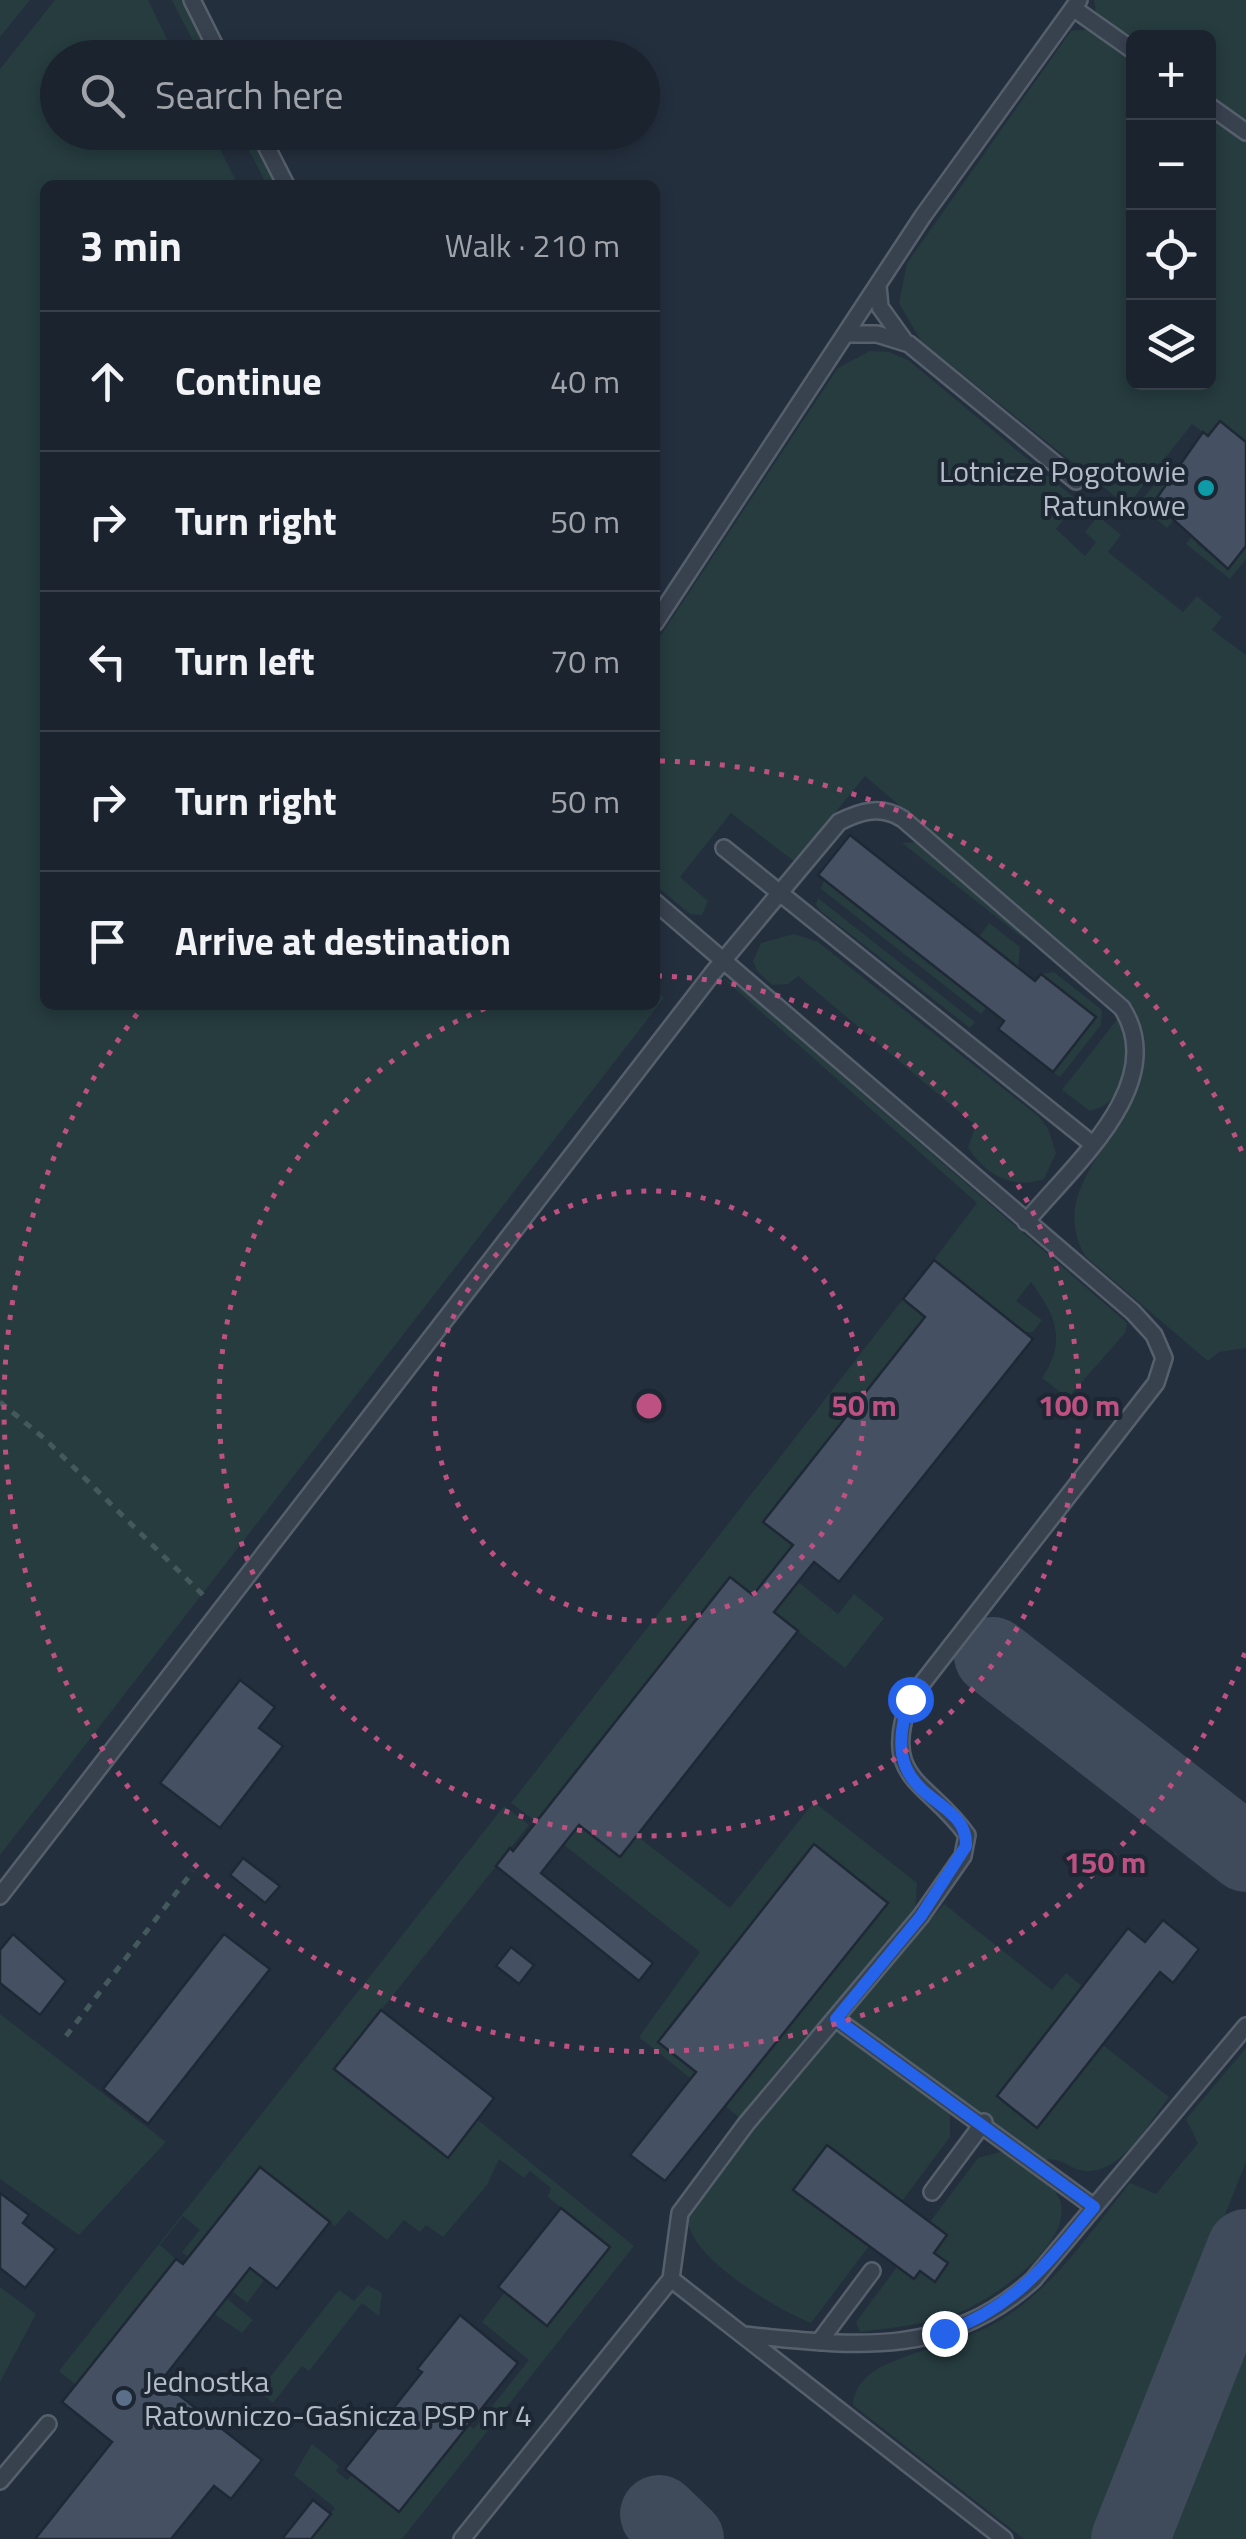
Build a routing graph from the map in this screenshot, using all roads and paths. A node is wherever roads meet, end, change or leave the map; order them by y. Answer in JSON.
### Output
{"nodes":[{"id":1,"x":192,"y":0,"type":"edge"},
{"id":2,"x":1076,"y":4,"type":"edge"},
{"id":3,"x":212,"y":40,"type":"edge"},
{"id":4,"x":1126,"y":45,"type":"edge"},
{"id":5,"x":1216,"y":111,"type":"edge"},
{"id":6,"x":1246,"y":132,"type":"edge"},
{"id":7,"x":269,"y":150,"type":"edge"},
{"id":8,"x":284,"y":180,"type":"edge"},
{"id":9,"x":878,"y":286,"type":"junction"},
{"id":10,"x":847,"y":334,"type":"junction"},
{"id":11,"x":909,"y":344,"type":"junction"},
{"id":12,"x":1076,"y":481,"type":"dead end"},
{"id":13,"x":660,"y":615,"type":"edge"},
{"id":14,"x":724,"y":848,"type":"dead end"},
{"id":15,"x":778,"y":893,"type":"junction"},
{"id":16,"x":660,"y":906,"type":"edge"},
{"id":17,"x":723,"y":960,"type":"junction"},
{"id":18,"x":1091,"y":1144,"type":"junction"},
{"id":19,"x":1026,"y":1222,"type":"junction"},
{"id":20,"x":0,"y":1402,"type":"edge"},
{"id":21,"x":221,"y":1610,"type":"junction"},
{"id":22,"x":193,"y":1872,"type":"dead end"},
{"id":23,"x":0,"y":1896,"type":"edge"},
{"id":24,"x":836,"y":2019,"type":"junction"},
{"id":25,"x":1246,"y":2026,"type":"edge"},
{"id":26,"x":66,"y":2036,"type":"dead end"},
{"id":27,"x":984,"y":2122,"type":"junction"},
{"id":28,"x":932,"y":2192,"type":"dead end"},
{"id":29,"x":1094,"y":2207,"type":"junction"},
{"id":30,"x":872,"y":2271,"type":"dead end"},
{"id":31,"x":672,"y":2278,"type":"junction"},
{"id":32,"x":744,"y":2335,"type":"junction"},
{"id":33,"x":818,"y":2342,"type":"junction"},
{"id":34,"x":48,"y":2424,"type":"dead end"},
{"id":35,"x":0,"y":2481,"type":"edge"},
{"id":36,"x":462,"y":2539,"type":"edge"},
{"id":37,"x":1004,"y":2539,"type":"edge"}],
"edges":[{"from":1,"to":3,"type":"lane"},
{"from":2,"to":4,"type":"lane"},
{"from":2,"to":9,"type":"lane"},
{"from":5,"to":6,"type":"lane"},
{"from":7,"to":8,"type":"lane"},
{"from":9,"to":10,"type":"lane"},
{"from":9,"to":11,"type":"lane"},
{"from":10,"to":11,"type":"lane"},
{"from":10,"to":13,"type":"lane"},
{"from":11,"to":12,"type":"lane"},
{"from":14,"to":15,"type":"lane"},
{"from":15,"to":17,"type":"lane"},
{"from":15,"to":18,"type":"lane"},
{"from":15,"to":18,"type":"lane"},
{"from":16,"to":17,"type":"lane"},
{"from":17,"to":19,"type":"lane"},
{"from":17,"to":21,"type":"lane"},
{"from":18,"to":19,"type":"lane"},
{"from":19,"to":24,"type":"lane"},
{"from":20,"to":21,"type":"path"},
{"from":21,"to":23,"type":"lane"},
{"from":22,"to":26,"type":"path"},
{"from":24,"to":27,"type":"lane"},
{"from":24,"to":31,"type":"lane"},
{"from":25,"to":29,"type":"lane"},
{"from":27,"to":28,"type":"lane"},
{"from":27,"to":29,"type":"lane"},
{"from":29,"to":33,"type":"lane"},
{"from":30,"to":33,"type":"lane"},
{"from":31,"to":32,"type":"lane"},
{"from":31,"to":36,"type":"lane"},
{"from":32,"to":33,"type":"lane"},
{"from":32,"to":37,"type":"lane"},
{"from":34,"to":35,"type":"lane"}]}
